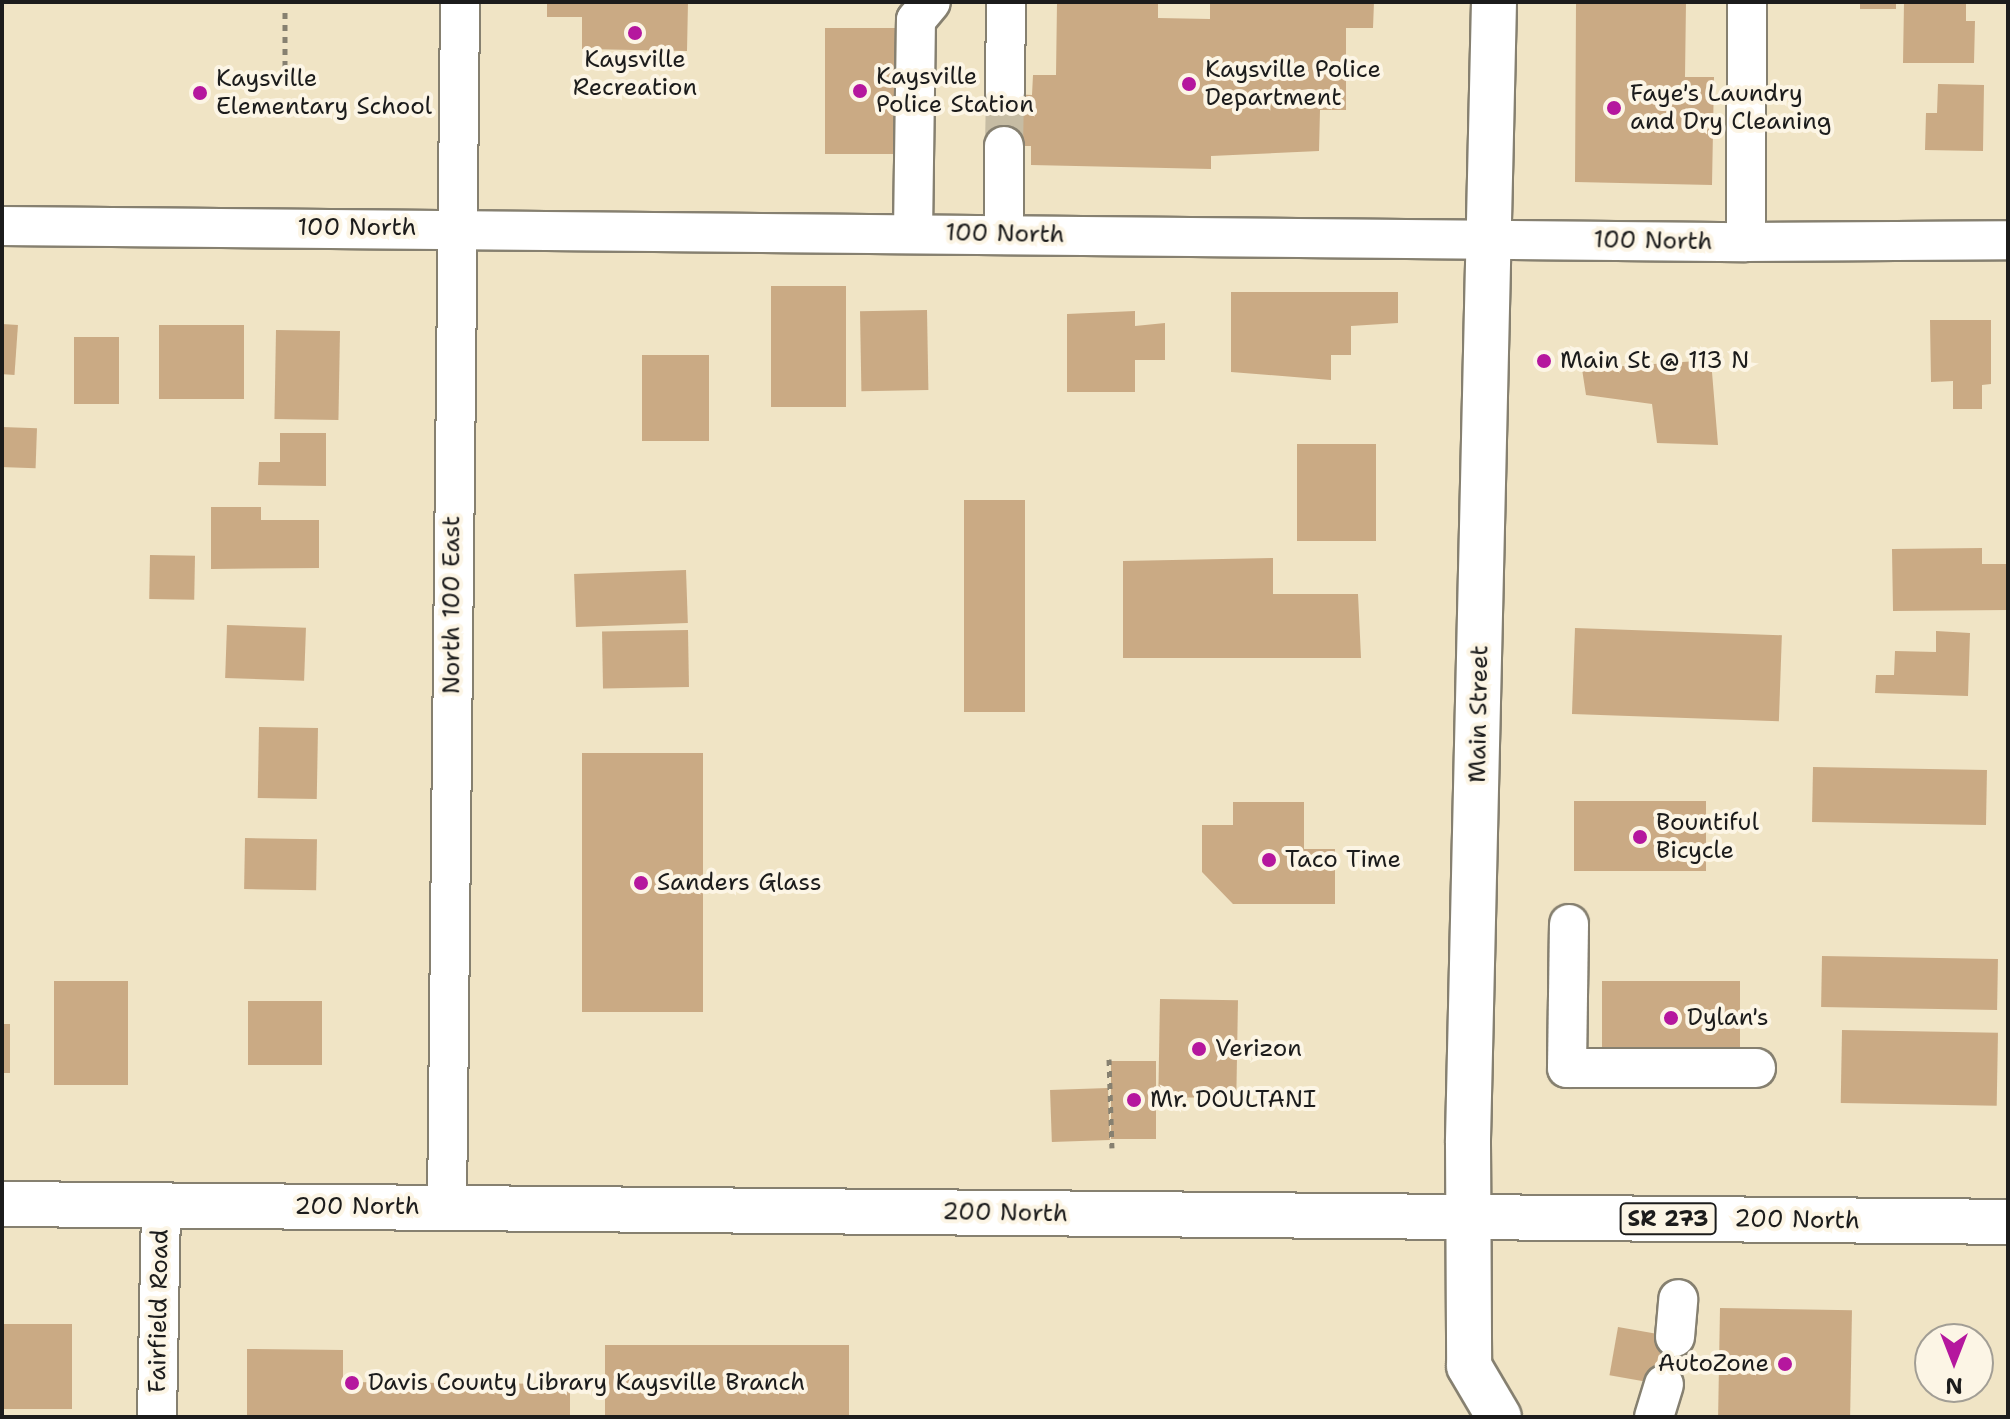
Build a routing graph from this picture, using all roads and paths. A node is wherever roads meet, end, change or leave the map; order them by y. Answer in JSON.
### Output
{"nodes":[{"id":1,"x":460,"y":2,"type":"edge"},
{"id":2,"x":931,"y":2,"type":"edge"},
{"id":3,"x":1006,"y":2,"type":"edge"},
{"id":4,"x":1494,"y":2,"type":"edge"},
{"id":5,"x":1747,"y":2,"type":"edge"},
{"id":6,"x":285,"y":12,"type":"dead end"},
{"id":7,"x":285,"y":78,"type":"dead end"},
{"id":8,"x":1005,"y":93,"type":"tunnel mouth"},
{"id":9,"x":1004,"y":146,"type":"tunnel mouth"},
{"id":10,"x":2,"y":226,"type":"edge"},
{"id":11,"x":456,"y":229,"type":"junction"},
{"id":12,"x":913,"y":233,"type":"junction"},
{"id":13,"x":1004,"y":234,"type":"junction"},
{"id":14,"x":1489,"y":239,"type":"junction"},
{"id":15,"x":2008,"y":240,"type":"edge"},
{"id":16,"x":1746,"y":242,"type":"junction"},
{"id":17,"x":1569,"y":924,"type":"dead end"},
{"id":18,"x":1109,"y":1059,"type":"dead end"},
{"id":19,"x":1756,"y":1068,"type":"dead end"},
{"id":20,"x":1112,"y":1148,"type":"dead end"},
{"id":21,"x":2,"y":1204,"type":"edge"},
{"id":22,"x":161,"y":1206,"type":"junction"},
{"id":23,"x":447,"y":1208,"type":"junction"},
{"id":24,"x":1468,"y":1217,"type":"junction"},
{"id":25,"x":2008,"y":1222,"type":"edge"},
{"id":26,"x":1678,"y":1299,"type":"dead end"},
{"id":27,"x":1675,"y":1337,"type":"dead end"},
{"id":28,"x":157,"y":1417,"type":"edge"},
{"id":29,"x":1499,"y":1417,"type":"edge"}],
"edges":[{"from":1,"to":11,"type":"street","name":"North 100 East"},
{"from":2,"to":12,"type":"street"},
{"from":3,"to":8,"type":"street"},
{"from":4,"to":14,"type":"main road","name":"Main Street"},
{"from":5,"to":16,"type":"street"},
{"from":6,"to":7,"type":"path"},
{"from":9,"to":13,"type":"street"},
{"from":10,"to":11,"type":"street","name":"100 North"},
{"from":11,"to":12,"type":"street","name":"100 North"},
{"from":11,"to":23,"type":"street","name":"North 100 East"},
{"from":12,"to":13,"type":"street","name":"100 North"},
{"from":13,"to":14,"type":"street","name":"100 North"},
{"from":14,"to":16,"type":"street","name":"100 North"},
{"from":14,"to":24,"type":"main road","name":"Main Street"},
{"from":15,"to":16,"type":"street","name":"100 North"},
{"from":17,"to":19,"type":"street"},
{"from":18,"to":20,"type":"path"},
{"from":21,"to":22,"type":"main road","name":"200 North"},
{"from":22,"to":23,"type":"main road","name":"200 North"},
{"from":22,"to":28,"type":"street","name":"Fairfield Road"},
{"from":23,"to":24,"type":"main road","name":"200 North"},
{"from":24,"to":25,"type":"main road","name":"200 North","number":"SR 273"},
{"from":24,"to":29,"type":"main road","name":"Main Street"},
{"from":26,"to":27,"type":"street"}]}
